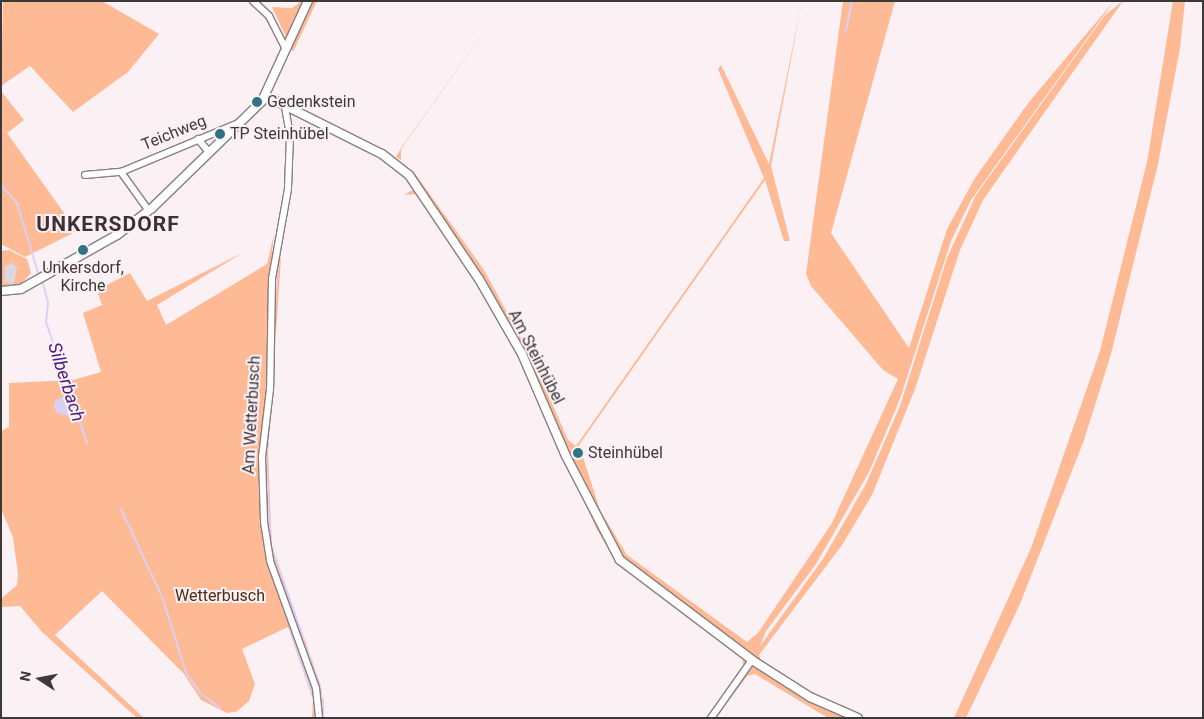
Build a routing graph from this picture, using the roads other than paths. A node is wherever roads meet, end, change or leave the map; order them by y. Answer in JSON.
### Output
{"nodes":[{"id":1,"x":253,"y":1,"type":"edge"},
{"id":2,"x":308,"y":1,"type":"edge"},
{"id":3,"x":288,"y":47,"type":"junction"},
{"id":4,"x":266,"y":96,"type":"junction"},
{"id":5,"x":285,"y":107,"type":"junction"},
{"id":6,"x":238,"y":123,"type":"junction"},
{"id":7,"x":198,"y":139,"type":"junction"},
{"id":8,"x":208,"y":151,"type":"junction"},
{"id":9,"x":121,"y":172,"type":"junction"},
{"id":10,"x":85,"y":175,"type":"dead end"},
{"id":11,"x":149,"y":211,"type":"junction"},
{"id":12,"x":1,"y":291,"type":"edge"},
{"id":13,"x":752,"y":660,"type":"junction"},
{"id":14,"x":319,"y":718,"type":"edge"},
{"id":15,"x":711,"y":718,"type":"edge"},
{"id":16,"x":858,"y":718,"type":"edge"}],
"edges":[{"from":1,"to":3,"type":"street"},
{"from":2,"to":3,"type":"street"},
{"from":3,"to":4,"type":"street"},
{"from":4,"to":5,"type":"street","name":"Am Steinhübel"},
{"from":4,"to":6,"type":"street"},
{"from":5,"to":13,"type":"street","name":"Am Steinhübel"},
{"from":5,"to":14,"type":"street","name":"Am Wetterbusch"},
{"from":6,"to":7,"type":"street","name":"Teichweg"},
{"from":6,"to":8,"type":"street"},
{"from":7,"to":8,"type":"street"},
{"from":7,"to":9,"type":"street","name":"Teichweg"},
{"from":8,"to":11,"type":"street"},
{"from":9,"to":10,"type":"street","name":"Teichweg"},
{"from":9,"to":11,"type":"street"},
{"from":11,"to":12,"type":"street"},
{"from":13,"to":15,"type":"street"},
{"from":13,"to":16,"type":"street","name":"Am Steinhübel"}]}
